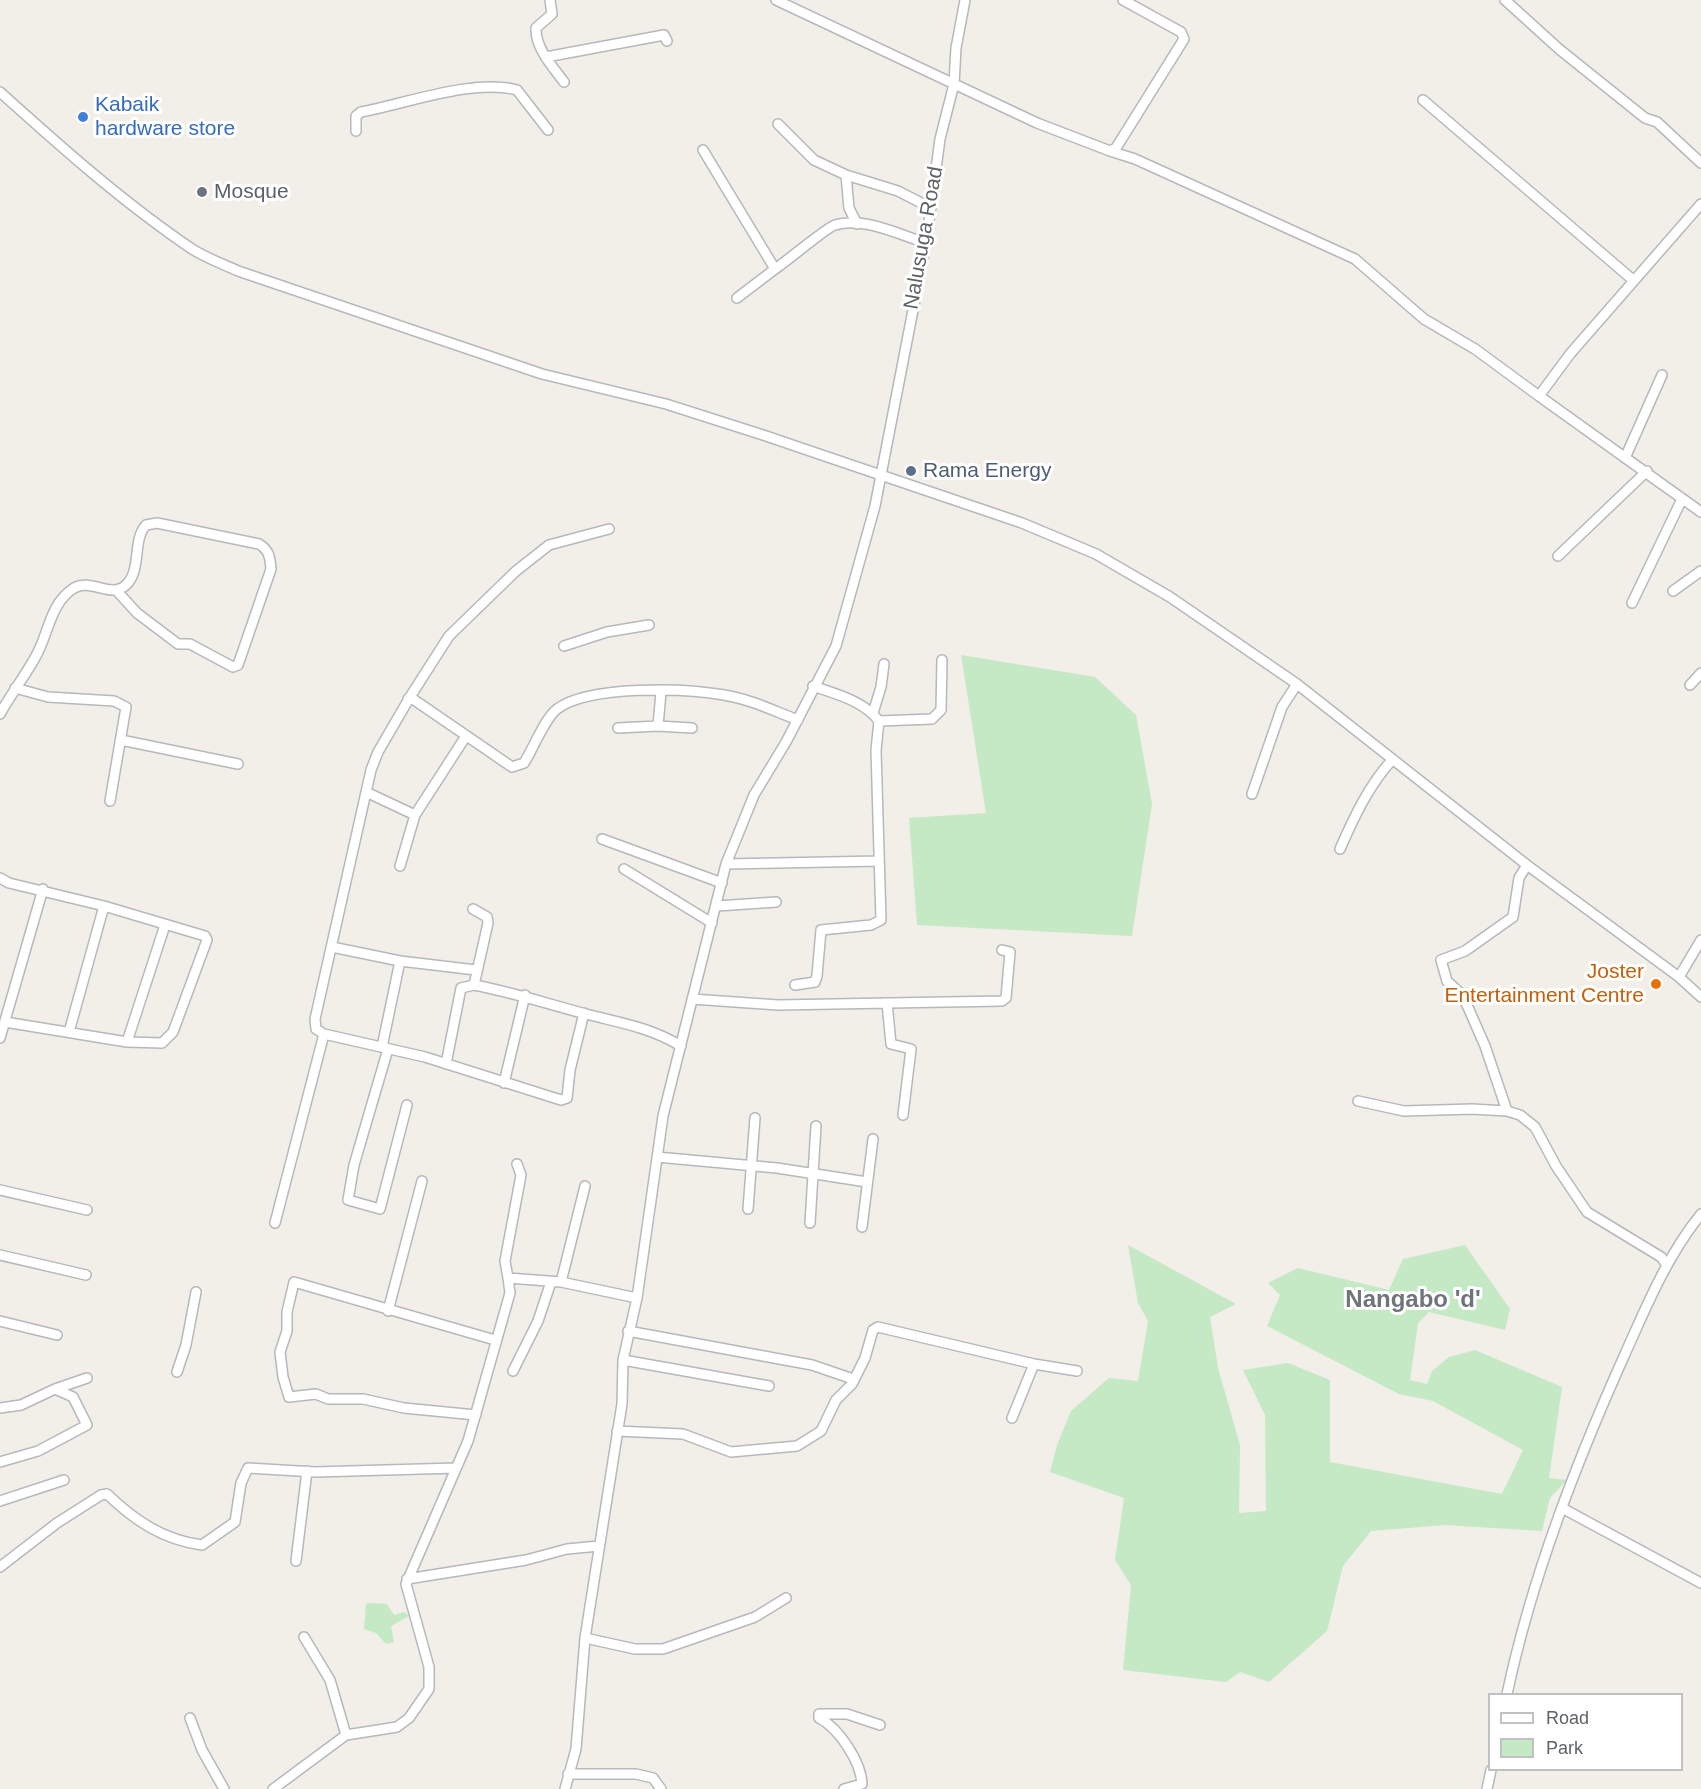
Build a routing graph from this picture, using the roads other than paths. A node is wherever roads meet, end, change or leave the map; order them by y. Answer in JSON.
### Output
{"nodes":[{"id":1,"x":550,"y":0,"type":"edge"},
{"id":2,"x":776,"y":0,"type":"edge"},
{"id":3,"x":965,"y":0,"type":"edge"},
{"id":4,"x":1123,"y":0,"type":"edge"},
{"id":5,"x":1505,"y":0,"type":"edge"},
{"id":6,"x":668,"y":41,"type":"dead end"},
{"id":7,"x":546,"y":57,"type":"junction"},
{"id":8,"x":564,"y":82,"type":"dead end"},
{"id":9,"x":954,"y":84,"type":"junction"},
{"id":10,"x":0,"y":92,"type":"edge"},
{"id":11,"x":1423,"y":100,"type":"dead end"},
{"id":12,"x":778,"y":124,"type":"dead end"},
{"id":13,"x":548,"y":130,"type":"dead end"},
{"id":14,"x":356,"y":131,"type":"dead end"},
{"id":15,"x":703,"y":150,"type":"dead end"},
{"id":16,"x":1110,"y":151,"type":"junction"},
{"id":17,"x":1701,"y":163,"type":"edge"},
{"id":18,"x":846,"y":175,"type":"junction"},
{"id":19,"x":1701,"y":204,"type":"edge"},
{"id":20,"x":931,"y":208,"type":"junction"},
{"id":21,"x":857,"y":224,"type":"junction"},
{"id":22,"x":926,"y":243,"type":"junction"},
{"id":23,"x":775,"y":269,"type":"junction"},
{"id":24,"x":1633,"y":280,"type":"junction"},
{"id":25,"x":737,"y":298,"type":"dead end"},
{"id":26,"x":1662,"y":375,"type":"dead end"},
{"id":27,"x":1539,"y":396,"type":"junction"},
{"id":28,"x":1624,"y":458,"type":"junction"},
{"id":29,"x":1647,"y":471,"type":"junction"},
{"id":30,"x":880,"y":475,"type":"junction"},
{"id":31,"x":1682,"y":499,"type":"junction"},
{"id":32,"x":1701,"y":512,"type":"edge"},
{"id":33,"x":609,"y":529,"type":"dead end"},
{"id":34,"x":1558,"y":556,"type":"dead end"},
{"id":35,"x":1701,"y":571,"type":"edge"},
{"id":36,"x":116,"y":590,"type":"junction"},
{"id":37,"x":1673,"y":591,"type":"dead end"},
{"id":38,"x":1632,"y":603,"type":"dead end"},
{"id":39,"x":649,"y":625,"type":"dead end"},
{"id":40,"x":564,"y":646,"type":"dead end"},
{"id":41,"x":942,"y":660,"type":"dead end"},
{"id":42,"x":884,"y":664,"type":"dead end"},
{"id":43,"x":1701,"y":673,"type":"edge"},
{"id":44,"x":1297,"y":684,"type":"junction"},
{"id":45,"x":1690,"y":685,"type":"dead end"},
{"id":46,"x":813,"y":686,"type":"junction"},
{"id":47,"x":15,"y":688,"type":"junction"},
{"id":48,"x":661,"y":692,"type":"junction"},
{"id":49,"x":410,"y":697,"type":"junction"},
{"id":50,"x":402,"y":705,"type":"dead end"},
{"id":51,"x":0,"y":714,"type":"edge"},
{"id":52,"x":876,"y":717,"type":"junction"},
{"id":53,"x":798,"y":720,"type":"junction"},
{"id":54,"x":658,"y":726,"type":"junction"},
{"id":55,"x":618,"y":728,"type":"dead end"},
{"id":56,"x":692,"y":728,"type":"dead end"},
{"id":57,"x":466,"y":736,"type":"junction"},
{"id":58,"x":121,"y":740,"type":"junction"},
{"id":59,"x":1392,"y":760,"type":"junction"},
{"id":60,"x":238,"y":764,"type":"dead end"},
{"id":61,"x":366,"y":792,"type":"junction"},
{"id":62,"x":1252,"y":794,"type":"dead end"},
{"id":63,"x":110,"y":801,"type":"dead end"},
{"id":64,"x":415,"y":815,"type":"junction"},
{"id":65,"x":602,"y":839,"type":"dead end"},
{"id":66,"x":1340,"y":849,"type":"dead end"},
{"id":67,"x":879,"y":861,"type":"junction"},
{"id":68,"x":726,"y":864,"type":"junction"},
{"id":69,"x":1527,"y":865,"type":"junction"},
{"id":70,"x":400,"y":866,"type":"dead end"},
{"id":71,"x":624,"y":869,"type":"dead end"},
{"id":72,"x":0,"y":878,"type":"edge"},
{"id":73,"x":722,"y":883,"type":"junction"},
{"id":74,"x":43,"y":889,"type":"junction"},
{"id":75,"x":776,"y":902,"type":"dead end"},
{"id":76,"x":104,"y":906,"type":"junction"},
{"id":77,"x":717,"y":906,"type":"junction"},
{"id":78,"x":473,"y":909,"type":"dead end"},
{"id":79,"x":711,"y":923,"type":"junction"},
{"id":80,"x":165,"y":925,"type":"junction"},
{"id":81,"x":1701,"y":940,"type":"edge"},
{"id":82,"x":332,"y":947,"type":"junction"},
{"id":83,"x":1010,"y":952,"type":"dead end"},
{"id":84,"x":400,"y":961,"type":"junction"},
{"id":85,"x":476,"y":970,"type":"junction"},
{"id":86,"x":1679,"y":977,"type":"junction"},
{"id":87,"x":474,"y":985,"type":"junction"},
{"id":88,"x":795,"y":985,"type":"dead end"},
{"id":89,"x":525,"y":995,"type":"junction"},
{"id":90,"x":1701,"y":997,"type":"edge"},
{"id":91,"x":692,"y":999,"type":"junction"},
{"id":92,"x":887,"y":1003,"type":"junction"},
{"id":93,"x":584,"y":1013,"type":"junction"},
{"id":94,"x":5,"y":1022,"type":"junction"},
{"id":95,"x":69,"y":1032,"type":"junction"},
{"id":96,"x":324,"y":1034,"type":"junction"},
{"id":97,"x":0,"y":1038,"type":"edge"},
{"id":98,"x":127,"y":1042,"type":"junction"},
{"id":99,"x":681,"y":1046,"type":"junction"},
{"id":100,"x":385,"y":1048,"type":"junction"},
{"id":101,"x":446,"y":1064,"type":"junction"},
{"id":102,"x":504,"y":1083,"type":"junction"},
{"id":103,"x":1358,"y":1101,"type":"dead end"},
{"id":104,"x":407,"y":1105,"type":"dead end"},
{"id":105,"x":1507,"y":1111,"type":"junction"},
{"id":106,"x":903,"y":1115,"type":"dead end"},
{"id":107,"x":755,"y":1118,"type":"dead end"},
{"id":108,"x":816,"y":1125,"type":"dead end"},
{"id":109,"x":873,"y":1138,"type":"dead end"},
{"id":110,"x":657,"y":1157,"type":"junction"},
{"id":111,"x":517,"y":1164,"type":"dead end"},
{"id":112,"x":751,"y":1166,"type":"junction"},
{"id":113,"x":813,"y":1172,"type":"junction"},
{"id":114,"x":422,"y":1181,"type":"dead end"},
{"id":115,"x":867,"y":1182,"type":"junction"},
{"id":116,"x":585,"y":1186,"type":"dead end"},
{"id":117,"x":0,"y":1191,"type":"edge"},
{"id":118,"x":748,"y":1209,"type":"dead end"},
{"id":119,"x":87,"y":1210,"type":"dead end"},
{"id":120,"x":1701,"y":1214,"type":"edge"},
{"id":121,"x":275,"y":1223,"type":"dead end"},
{"id":122,"x":810,"y":1223,"type":"dead end"},
{"id":123,"x":862,"y":1227,"type":"dead end"},
{"id":124,"x":0,"y":1255,"type":"edge"},
{"id":125,"x":1667,"y":1265,"type":"junction"},
{"id":126,"x":86,"y":1275,"type":"dead end"},
{"id":127,"x":508,"y":1278,"type":"junction"},
{"id":128,"x":556,"y":1282,"type":"junction"},
{"id":129,"x":196,"y":1292,"type":"dead end"},
{"id":130,"x":637,"y":1298,"type":"junction"},
{"id":131,"x":388,"y":1311,"type":"junction"},
{"id":132,"x":0,"y":1321,"type":"edge"},
{"id":133,"x":628,"y":1331,"type":"junction"},
{"id":134,"x":57,"y":1335,"type":"dead end"},
{"id":135,"x":495,"y":1340,"type":"junction"},
{"id":136,"x":623,"y":1360,"type":"junction"},
{"id":137,"x":1034,"y":1364,"type":"junction"},
{"id":138,"x":513,"y":1371,"type":"dead end"},
{"id":139,"x":1077,"y":1371,"type":"dead end"},
{"id":140,"x":177,"y":1372,"type":"dead end"},
{"id":141,"x":87,"y":1378,"type":"dead end"},
{"id":142,"x":853,"y":1379,"type":"junction"},
{"id":143,"x":769,"y":1386,"type":"dead end"},
{"id":144,"x":55,"y":1389,"type":"junction"},
{"id":145,"x":0,"y":1408,"type":"edge"},
{"id":146,"x":476,"y":1415,"type":"junction"},
{"id":147,"x":1012,"y":1418,"type":"dead end"},
{"id":148,"x":617,"y":1431,"type":"junction"},
{"id":149,"x":0,"y":1462,"type":"edge"},
{"id":150,"x":456,"y":1468,"type":"junction"},
{"id":151,"x":307,"y":1472,"type":"junction"},
{"id":152,"x":64,"y":1480,"type":"dead end"},
{"id":153,"x":0,"y":1501,"type":"edge"},
{"id":154,"x":1562,"y":1508,"type":"junction"},
{"id":155,"x":599,"y":1546,"type":"junction"},
{"id":156,"x":296,"y":1561,"type":"dead end"},
{"id":157,"x":0,"y":1567,"type":"edge"},
{"id":158,"x":407,"y":1578,"type":"junction"},
{"id":159,"x":1701,"y":1583,"type":"edge"},
{"id":160,"x":786,"y":1598,"type":"dead end"},
{"id":161,"x":304,"y":1637,"type":"dead end"},
{"id":162,"x":585,"y":1638,"type":"junction"},
{"id":163,"x":1507,"y":1693,"type":"edge"},
{"id":164,"x":190,"y":1718,"type":"dead end"},
{"id":165,"x":880,"y":1725,"type":"dead end"},
{"id":166,"x":346,"y":1736,"type":"junction"},
{"id":167,"x":1491,"y":1771,"type":"edge"},
{"id":168,"x":568,"y":1774,"type":"junction"},
{"id":169,"x":865,"y":1786,"type":"edge"},
{"id":170,"x":224,"y":1789,"type":"edge"},
{"id":171,"x":273,"y":1789,"type":"edge"},
{"id":172,"x":565,"y":1789,"type":"edge"},
{"id":173,"x":661,"y":1789,"type":"edge"},
{"id":174,"x":844,"y":1789,"type":"edge"},
{"id":175,"x":1487,"y":1789,"type":"edge"}],
"edges":[{"from":1,"to":7,"type":"street"},
{"from":2,"to":9,"type":"street"},
{"from":3,"to":9,"type":"street","name":"Nalusuga Road"},
{"from":4,"to":16,"type":"street"},
{"from":5,"to":17,"type":"street"},
{"from":6,"to":7,"type":"street"},
{"from":7,"to":8,"type":"street"},
{"from":9,"to":16,"type":"street"},
{"from":9,"to":20,"type":"street","name":"Nalusuga Road"},
{"from":10,"to":30,"type":"street"},
{"from":11,"to":24,"type":"street"},
{"from":12,"to":18,"type":"street"},
{"from":13,"to":14,"type":"street"},
{"from":15,"to":23,"type":"street"},
{"from":16,"to":27,"type":"street"},
{"from":18,"to":20,"type":"street"},
{"from":18,"to":21,"type":"street"},
{"from":19,"to":24,"type":"street"},
{"from":20,"to":22,"type":"street","name":"Nalusuga Road"},
{"from":21,"to":22,"type":"street"},
{"from":21,"to":23,"type":"street"},
{"from":22,"to":30,"type":"street","name":"Nalusuga Road"},
{"from":23,"to":25,"type":"street"},
{"from":24,"to":27,"type":"street"},
{"from":26,"to":28,"type":"street"},
{"from":27,"to":28,"type":"street"},
{"from":28,"to":29,"type":"street"},
{"from":29,"to":31,"type":"street"},
{"from":29,"to":34,"type":"street"},
{"from":30,"to":44,"type":"street"},
{"from":30,"to":46,"type":"street","name":"Nalusuga Road"},
{"from":31,"to":32,"type":"street"},
{"from":31,"to":38,"type":"street"},
{"from":33,"to":49,"type":"street"},
{"from":35,"to":37,"type":"street"},
{"from":36,"to":36,"type":"street"},
{"from":36,"to":47,"type":"street"},
{"from":39,"to":40,"type":"street"},
{"from":41,"to":52,"type":"street"},
{"from":42,"to":52,"type":"street"},
{"from":43,"to":45,"type":"street"},
{"from":44,"to":59,"type":"street"},
{"from":44,"to":62,"type":"street"},
{"from":46,"to":52,"type":"street"},
{"from":46,"to":53,"type":"street","name":"Nalusuga Road"},
{"from":47,"to":51,"type":"street"},
{"from":47,"to":58,"type":"street"},
{"from":48,"to":53,"type":"street"},
{"from":48,"to":54,"type":"street"},
{"from":48,"to":57,"type":"street"},
{"from":49,"to":50,"type":"street"},
{"from":49,"to":57,"type":"street"},
{"from":49,"to":61,"type":"street"},
{"from":52,"to":67,"type":"street"},
{"from":53,"to":68,"type":"street","name":"Nalusuga Road"},
{"from":54,"to":55,"type":"street"},
{"from":54,"to":56,"type":"street"},
{"from":57,"to":64,"type":"street"},
{"from":58,"to":60,"type":"street"},
{"from":58,"to":63,"type":"street"},
{"from":59,"to":66,"type":"street"},
{"from":59,"to":69,"type":"street"},
{"from":61,"to":64,"type":"street"},
{"from":61,"to":82,"type":"street"},
{"from":64,"to":70,"type":"street"},
{"from":65,"to":73,"type":"street"},
{"from":67,"to":68,"type":"street"},
{"from":67,"to":88,"type":"street"},
{"from":68,"to":73,"type":"street","name":"Nalusuga Road"},
{"from":69,"to":86,"type":"street"},
{"from":69,"to":105,"type":"street"},
{"from":71,"to":79,"type":"street"},
{"from":72,"to":74,"type":"street"},
{"from":73,"to":77,"type":"street","name":"Nalusuga Road"},
{"from":74,"to":76,"type":"street"},
{"from":74,"to":94,"type":"street"},
{"from":75,"to":77,"type":"street"},
{"from":76,"to":80,"type":"street"},
{"from":76,"to":95,"type":"street"},
{"from":77,"to":79,"type":"street","name":"Nalusuga Road"},
{"from":78,"to":85,"type":"street"},
{"from":79,"to":91,"type":"street","name":"Nalusuga Road"},
{"from":80,"to":98,"type":"street"},
{"from":80,"to":98,"type":"street"},
{"from":81,"to":86,"type":"street"},
{"from":82,"to":84,"type":"street"},
{"from":82,"to":96,"type":"street"},
{"from":83,"to":92,"type":"street"},
{"from":84,"to":85,"type":"street"},
{"from":84,"to":100,"type":"street"},
{"from":85,"to":87,"type":"street"},
{"from":86,"to":90,"type":"street"},
{"from":87,"to":89,"type":"street"},
{"from":87,"to":101,"type":"street"},
{"from":89,"to":93,"type":"street"},
{"from":89,"to":102,"type":"street"},
{"from":91,"to":92,"type":"street"},
{"from":91,"to":99,"type":"street","name":"Nalusuga Road"},
{"from":92,"to":106,"type":"street"},
{"from":93,"to":99,"type":"street"},
{"from":93,"to":102,"type":"street"},
{"from":94,"to":95,"type":"street"},
{"from":94,"to":97,"type":"street"},
{"from":95,"to":98,"type":"street"},
{"from":96,"to":100,"type":"street"},
{"from":96,"to":121,"type":"street"},
{"from":99,"to":110,"type":"street","name":"Nalusuga Road"},
{"from":100,"to":101,"type":"street"},
{"from":100,"to":104,"type":"street"},
{"from":101,"to":102,"type":"street"},
{"from":103,"to":105,"type":"street"},
{"from":105,"to":125,"type":"street"},
{"from":107,"to":112,"type":"street"},
{"from":108,"to":113,"type":"street"},
{"from":109,"to":115,"type":"street"},
{"from":110,"to":112,"type":"street"},
{"from":110,"to":130,"type":"street","name":"Nalusuga Road"},
{"from":111,"to":127,"type":"street"},
{"from":112,"to":113,"type":"street"},
{"from":112,"to":118,"type":"street"},
{"from":113,"to":115,"type":"street"},
{"from":113,"to":122,"type":"street"},
{"from":114,"to":131,"type":"street"},
{"from":115,"to":123,"type":"street"},
{"from":116,"to":128,"type":"street"},
{"from":117,"to":119,"type":"street"},
{"from":120,"to":125,"type":"street"},
{"from":124,"to":126,"type":"street"},
{"from":125,"to":154,"type":"street"},
{"from":127,"to":128,"type":"street"},
{"from":127,"to":135,"type":"street"},
{"from":128,"to":130,"type":"street"},
{"from":128,"to":138,"type":"street"},
{"from":129,"to":140,"type":"street"},
{"from":130,"to":133,"type":"street","name":"Nalusuga Road"},
{"from":131,"to":135,"type":"street"},
{"from":131,"to":146,"type":"street"},
{"from":132,"to":134,"type":"street"},
{"from":133,"to":136,"type":"street","name":"Nalusuga Road"},
{"from":133,"to":142,"type":"street"},
{"from":135,"to":146,"type":"street"},
{"from":136,"to":143,"type":"street"},
{"from":136,"to":148,"type":"street","name":"Nalusuga Road"},
{"from":137,"to":139,"type":"street"},
{"from":137,"to":142,"type":"street"},
{"from":137,"to":147,"type":"street"},
{"from":141,"to":144,"type":"street"},
{"from":142,"to":148,"type":"street"},
{"from":144,"to":145,"type":"street"},
{"from":144,"to":149,"type":"street"},
{"from":146,"to":150,"type":"street"},
{"from":148,"to":155,"type":"street","name":"Nalusuga Road"},
{"from":150,"to":151,"type":"street"},
{"from":150,"to":158,"type":"street"},
{"from":151,"to":156,"type":"street"},
{"from":151,"to":157,"type":"street"},
{"from":152,"to":153,"type":"street"},
{"from":154,"to":159,"type":"street"},
{"from":154,"to":163,"type":"street"},
{"from":155,"to":158,"type":"street"},
{"from":155,"to":162,"type":"street","name":"Nalusuga Road"},
{"from":158,"to":166,"type":"street"},
{"from":160,"to":162,"type":"street"},
{"from":161,"to":166,"type":"street"},
{"from":162,"to":168,"type":"street","name":"Nalusuga Road"},
{"from":164,"to":170,"type":"street"},
{"from":165,"to":169,"type":"street"},
{"from":166,"to":171,"type":"street"},
{"from":167,"to":175,"type":"street"},
{"from":168,"to":172,"type":"street","name":"Nalusuga Road"},
{"from":168,"to":173,"type":"street"},
{"from":169,"to":174,"type":"street"}]}
